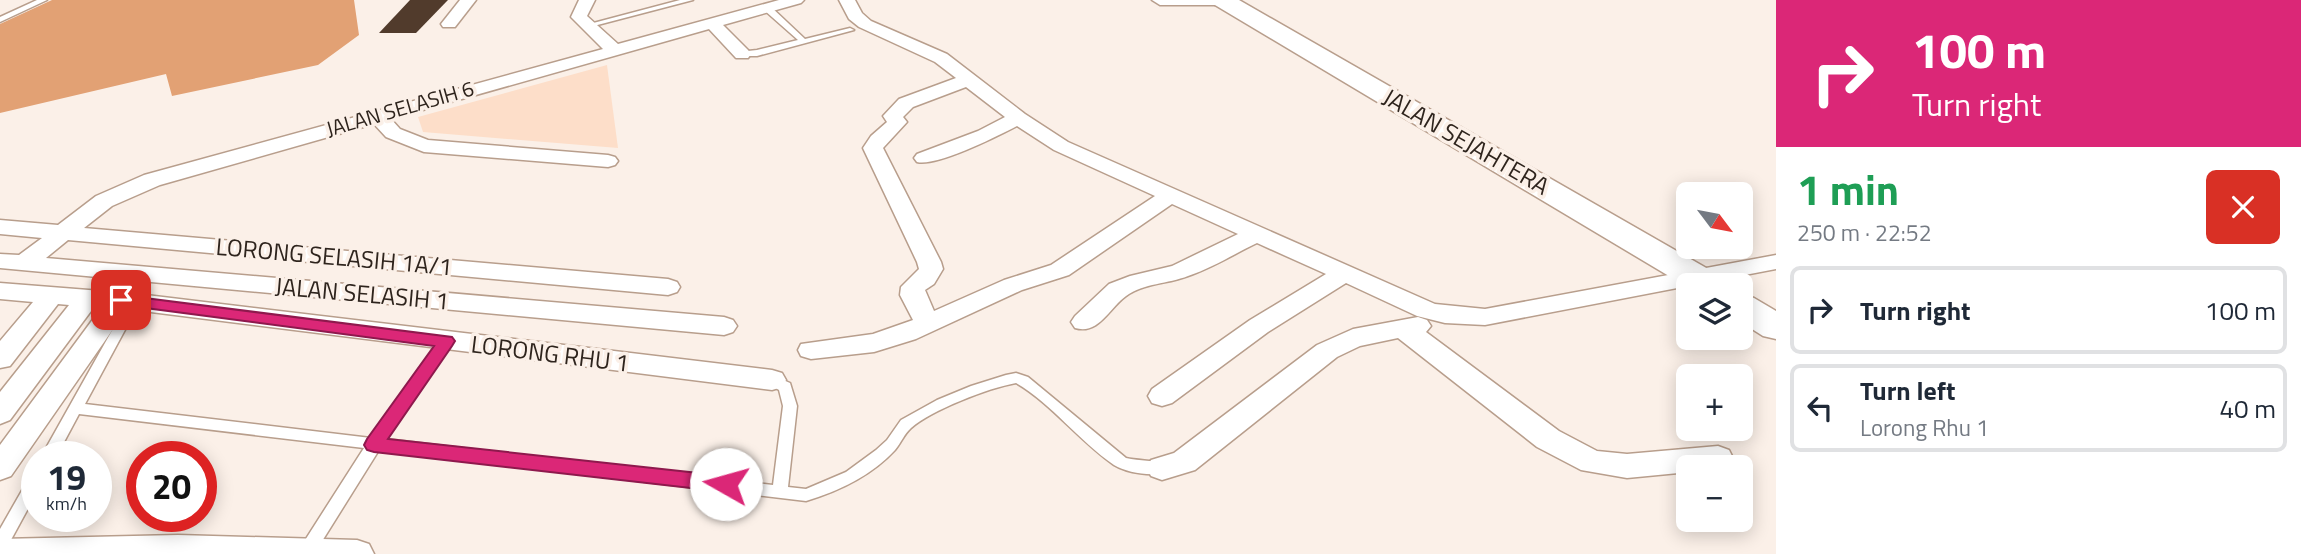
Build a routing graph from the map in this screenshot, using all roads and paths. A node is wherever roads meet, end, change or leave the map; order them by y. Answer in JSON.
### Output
{"nodes":[{"id":1,"x":43,"y":0,"type":"edge"},
{"id":2,"x":468,"y":0,"type":"edge"},
{"id":3,"x":587,"y":0,"type":"edge"},
{"id":4,"x":689,"y":0,"type":"edge"},
{"id":5,"x":796,"y":0,"type":"edge"},
{"id":6,"x":1160,"y":0,"type":"edge"},
{"id":7,"x":1217,"y":0,"type":"edge"},
{"id":8,"x":1223,"y":0,"type":"edge"},
{"id":9,"x":838,"y":1,"type":"edge"},
{"id":10,"x":767,"y":8,"type":"junction"},
{"id":11,"x":0,"y":20,"type":"edge"},
{"id":12,"x":712,"y":23,"type":"junction"},
{"id":13,"x":449,"y":24,"type":"dead end"},
{"id":14,"x":586,"y":26,"type":"junction"},
{"id":15,"x":850,"y":30,"type":"joint"},
{"id":16,"x":803,"y":41,"type":"junction"},
{"id":17,"x":613,"y":49,"type":"junction"},
{"id":18,"x":742,"y":54,"type":"joint"},
{"id":19,"x":967,"y":80,"type":"junction"},
{"id":20,"x":377,"y":115,"type":"junction"},
{"id":21,"x":1018,"y":118,"type":"junction"},
{"id":22,"x":924,"y":158,"type":"dead end"},
{"id":23,"x":608,"y":161,"type":"dead end"},
{"id":24,"x":1170,"y":196,"type":"junction"},
{"id":25,"x":0,"y":227,"type":"edge"},
{"id":26,"x":61,"y":232,"type":"junction"},
{"id":27,"x":1256,"y":234,"type":"junction"},
{"id":28,"x":12,"y":262,"type":"edge"},
{"id":29,"x":1776,"y":262,"type":"edge"},
{"id":30,"x":1689,"y":273,"type":"edge"},
{"id":31,"x":1734,"y":273,"type":"edge"},
{"id":32,"x":139,"y":274,"type":"junction"},
{"id":33,"x":1344,"y":274,"type":"junction"},
{"id":34,"x":1676,"y":285,"type":"edge"},
{"id":35,"x":668,"y":287,"type":"dead end"},
{"id":36,"x":0,"y":291,"type":"edge"},
{"id":37,"x":52,"y":295,"type":"junction"},
{"id":38,"x":87,"y":298,"type":"junction"},
{"id":39,"x":128,"y":301,"type":"junction"},
{"id":40,"x":1753,"y":313,"type":"edge"},
{"id":41,"x":1445,"y":316,"type":"junction"},
{"id":42,"x":1084,"y":322,"type":"dead end"},
{"id":43,"x":928,"y":324,"type":"junction"},
{"id":44,"x":724,"y":326,"type":"dead end"},
{"id":45,"x":1776,"y":327,"type":"edge"},
{"id":46,"x":1405,"y":330,"type":"junction"},
{"id":47,"x":446,"y":341,"type":"junction"},
{"id":48,"x":811,"y":350,"type":"dead end"},
{"id":49,"x":0,"y":359,"type":"edge"},
{"id":50,"x":772,"y":380,"type":"joint"},
{"id":51,"x":1162,"y":396,"type":"dead end"},
{"id":52,"x":75,"y":408,"type":"junction"},
{"id":53,"x":0,"y":413,"type":"edge"},
{"id":54,"x":57,"y":441,"type":"edge"},
{"id":55,"x":374,"y":445,"type":"junction"},
{"id":56,"x":1676,"y":462,"type":"edge"},
{"id":57,"x":0,"y":467,"type":"edge"},
{"id":58,"x":1162,"y":468,"type":"joint"},
{"id":59,"x":780,"y":490,"type":"junction"},
{"id":60,"x":21,"y":506,"type":"edge"},
{"id":61,"x":0,"y":544,"type":"edge"},
{"id":62,"x":308,"y":550,"type":"junction"},
{"id":63,"x":0,"y":552,"type":"edge"},
{"id":64,"x":242,"y":552,"type":"edge"},
{"id":65,"x":357,"y":554,"type":"edge"}],
"edges":[{"from":1,"to":11,"type":"lane"},
{"from":2,"to":13,"type":"street"},
{"from":3,"to":14,"type":"street"},
{"from":4,"to":14,"type":"lane"},
{"from":5,"to":10,"type":"street","name":"JALAN SELASIH 6"},
{"from":6,"to":7,"type":"street"},
{"from":8,"to":30,"type":"main road","name":"JALAN SEJAHTERA"},
{"from":9,"to":15,"type":"street"},
{"from":9,"to":19,"type":"street"},
{"from":10,"to":12,"type":"street","name":"JALAN SELASIH 6"},
{"from":10,"to":16,"type":"lane"},
{"from":12,"to":17,"type":"street","name":"JALAN SELASIH 6"},
{"from":12,"to":18,"type":"street"},
{"from":14,"to":17,"type":"street"},
{"from":15,"to":16,"type":"lane"},
{"from":16,"to":18,"type":"lane"},
{"from":17,"to":20,"type":"street","name":"JALAN SELASIH 6"},
{"from":19,"to":21,"type":"street"},
{"from":19,"to":43,"type":"street"},
{"from":20,"to":23,"type":"street"},
{"from":20,"to":26,"type":"street","name":"JALAN SELASIH 6"},
{"from":21,"to":22,"type":"street"},
{"from":21,"to":24,"type":"street"},
{"from":24,"to":27,"type":"street"},
{"from":24,"to":43,"type":"street"},
{"from":25,"to":26,"type":"street","name":"LORONG SELASIH 1A/1"},
{"from":26,"to":28,"type":"street","name":"JALAN SELASIH 6"},
{"from":26,"to":35,"type":"street","name":"LORONG SELASIH 1A/1"},
{"from":27,"to":33,"type":"street"},
{"from":27,"to":42,"type":"street"},
{"from":28,"to":32,"type":"street","name":"JALAN SELASIH 1"},
{"from":29,"to":31,"type":"street"},
{"from":32,"to":39,"type":"street"},
{"from":32,"to":44,"type":"street","name":"JALAN SELASIH 1"},
{"from":33,"to":41,"type":"street"},
{"from":33,"to":51,"type":"street"},
{"from":34,"to":41,"type":"street"},
{"from":36,"to":37,"type":"street","name":"LORONG RHU 1"},
{"from":37,"to":38,"type":"street","name":"LORONG RHU 1"},
{"from":37,"to":49,"type":"street"},
{"from":38,"to":39,"type":"street","name":"LORONG RHU 1"},
{"from":38,"to":53,"type":"street"},
{"from":39,"to":47,"type":"street","name":"LORONG RHU 1"},
{"from":39,"to":52,"type":"lane"},
{"from":39,"to":57,"type":"street"},
{"from":40,"to":45,"type":"main road"},
{"from":41,"to":46,"type":"street"},
{"from":43,"to":48,"type":"street"},
{"from":46,"to":56,"type":"street"},
{"from":46,"to":58,"type":"street"},
{"from":47,"to":50,"type":"street","name":"LORONG RHU 1"},
{"from":47,"to":55,"type":"lane"},
{"from":50,"to":59,"type":"lane"},
{"from":52,"to":54,"type":"lane"},
{"from":52,"to":55,"type":"lane"},
{"from":55,"to":59,"type":"lane"},
{"from":55,"to":62,"type":"lane"},
{"from":58,"to":59,"type":"lane"},
{"from":60,"to":61,"type":"lane"},
{"from":62,"to":64,"type":"street"},
{"from":62,"to":65,"type":"street"},
{"from":63,"to":64,"type":"street"}]}
